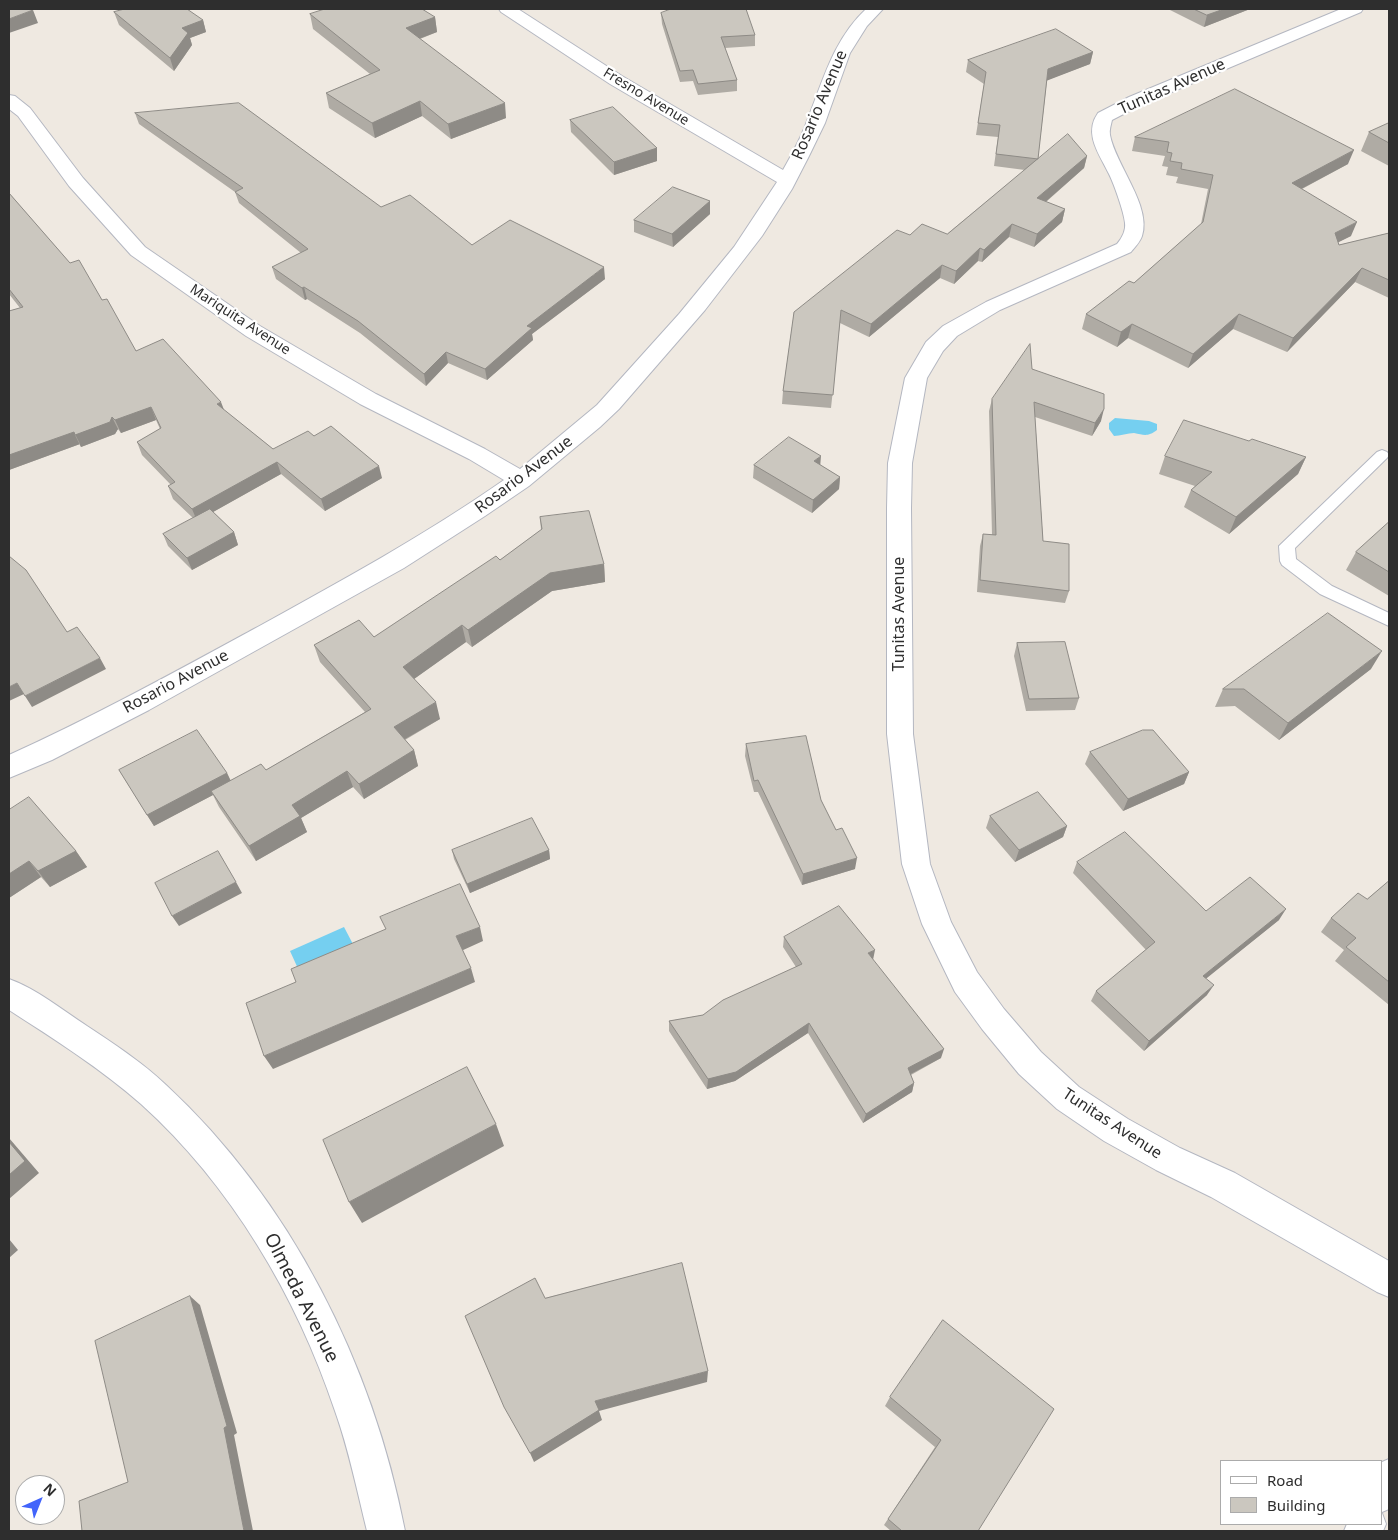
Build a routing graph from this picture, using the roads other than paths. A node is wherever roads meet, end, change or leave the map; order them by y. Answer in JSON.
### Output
{"nodes":[{"id":1,"x":507,"y":9,"type":"edge"},
{"id":2,"x":875,"y":9,"type":"edge"},
{"id":3,"x":1355,"y":9,"type":"edge"},
{"id":4,"x":9,"y":100,"type":"edge"},
{"id":5,"x":788,"y":180,"type":"junction"},
{"id":6,"x":1382,"y":455,"type":"dead end"},
{"id":7,"x":521,"y":480,"type":"junction"},
{"id":8,"x":1389,"y":620,"type":"edge"},
{"id":9,"x":9,"y":767,"type":"edge"},
{"id":10,"x":9,"y":993,"type":"edge"},
{"id":11,"x":1389,"y":1280,"type":"edge"},
{"id":12,"x":1389,"y":1478,"type":"edge"},
{"id":13,"x":1383,"y":1491,"type":"edge"},
{"id":14,"x":386,"y":1531,"type":"edge"}],
"edges":[{"from":1,"to":5,"type":"street","name":"Fresno Avenue"},
{"from":2,"to":5,"type":"street","name":"Rosario Avenue"},
{"from":3,"to":11,"type":"street","name":"Tunitas Avenue"},
{"from":4,"to":7,"type":"street","name":"Mariquita Avenue"},
{"from":5,"to":7,"type":"street","name":"Rosario Avenue"},
{"from":6,"to":8,"type":"lane"},
{"from":7,"to":9,"type":"street","name":"Rosario Avenue"},
{"from":10,"to":14,"type":"street","name":"Olmeda Avenue"},
{"from":12,"to":13,"type":"street"}]}
